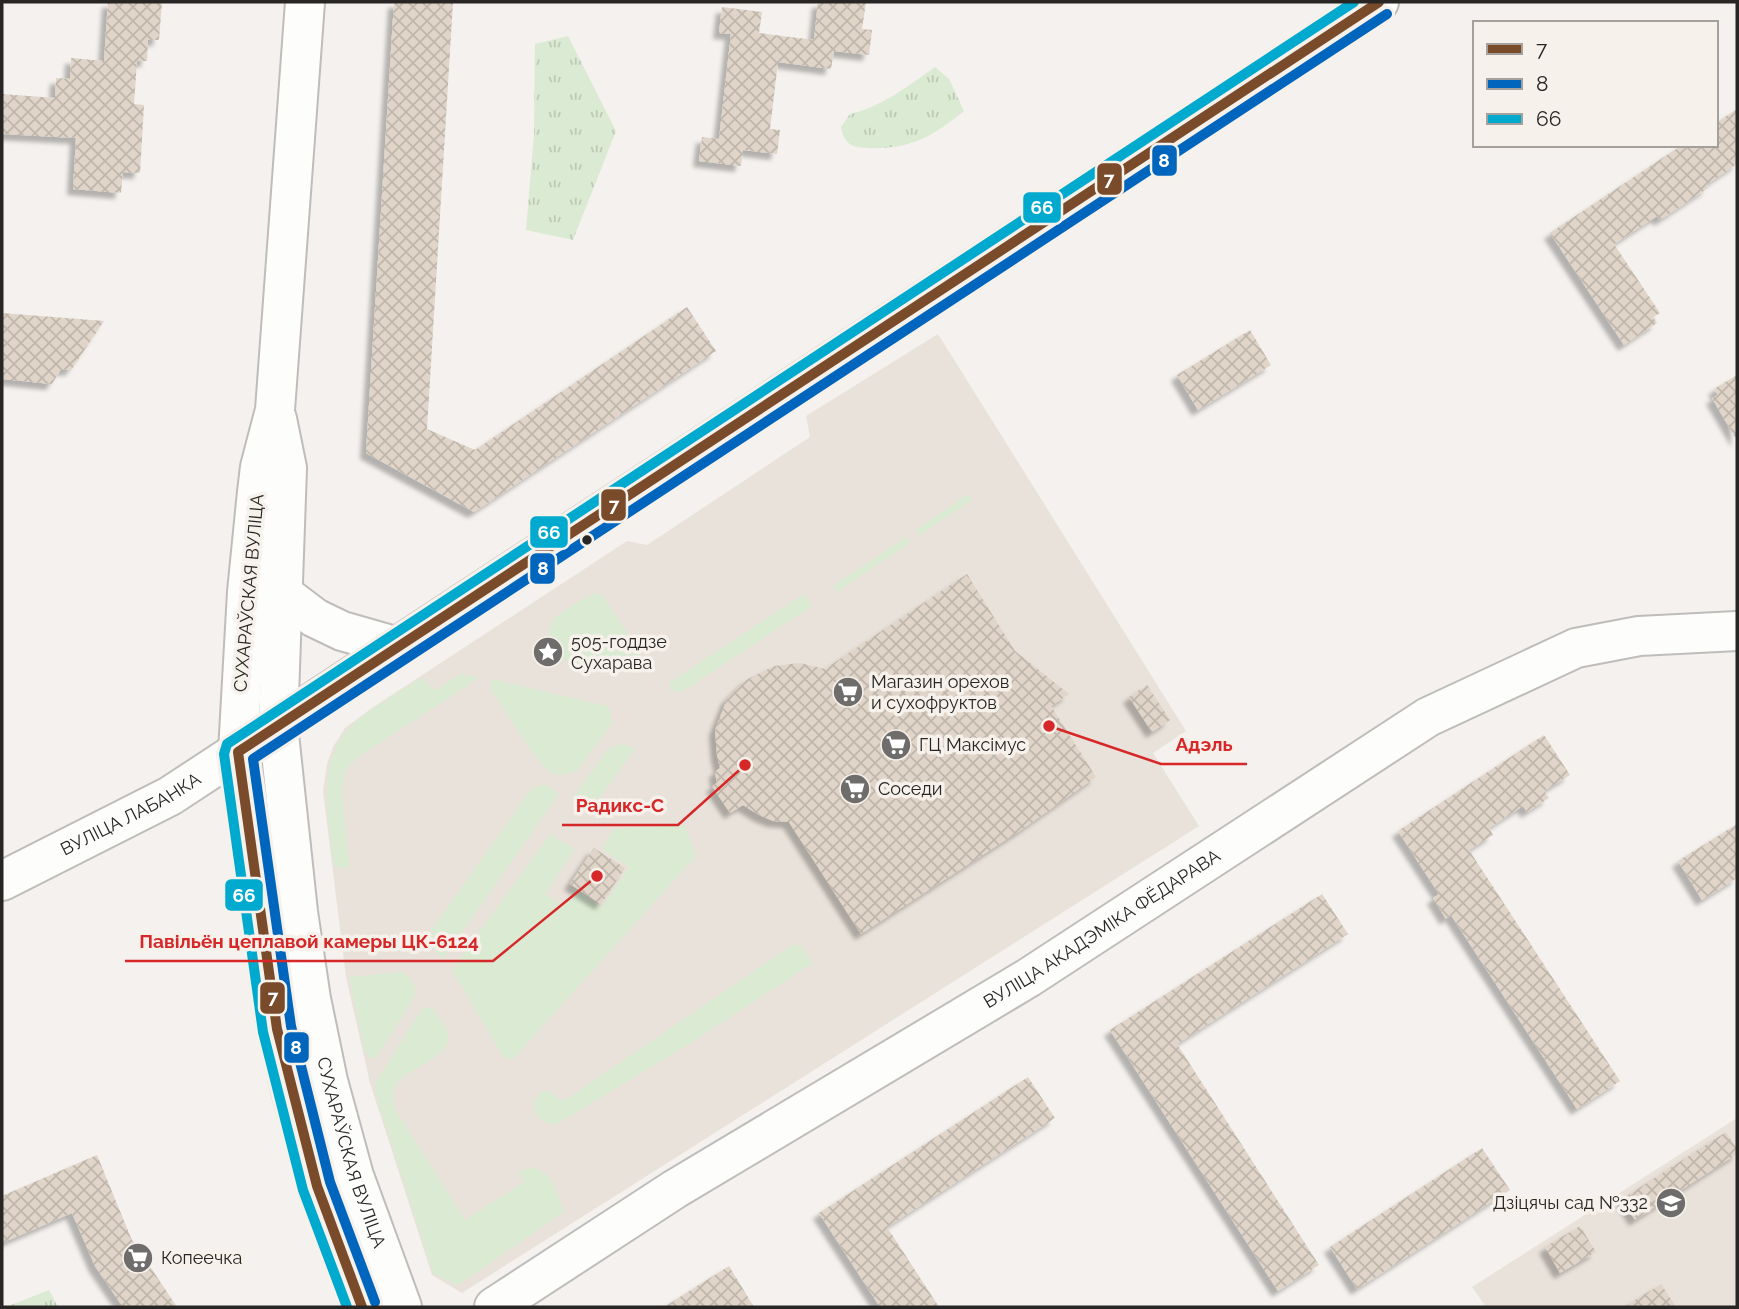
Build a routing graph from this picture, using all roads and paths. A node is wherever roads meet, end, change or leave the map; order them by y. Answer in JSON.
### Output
{"nodes":[{"id":1,"x":305,"y":2,"type":"edge"},
{"id":2,"x":1379,"y":2,"type":"edge"},
{"id":3,"x":275,"y":410,"type":"junction"},
{"id":4,"x":282,"y":593,"type":"junction"},
{"id":5,"x":1737,"y":631,"type":"edge"},
{"id":6,"x":398,"y":648,"type":"junction"},
{"id":7,"x":278,"y":725,"type":"junction"},
{"id":8,"x":238,"y":751,"type":"junction"},
{"id":9,"x":170,"y":796,"type":"junction"},
{"id":10,"x":252,"y":843,"type":"junction"},
{"id":11,"x":2,"y":881,"type":"edge"},
{"id":12,"x":362,"y":1307,"type":"edge"},
{"id":13,"x":402,"y":1307,"type":"edge"},
{"id":14,"x":494,"y":1307,"type":"edge"}],
"edges":[{"from":1,"to":3,"type":"main road","name":"СУХАРАЎСКАЯ ВУЛІЦА"},
{"from":2,"to":6,"type":"main road","name":"ВУЛІЦА ЛАБАНКА"},
{"from":3,"to":4,"type":"main road","name":"СУХАРАЎСКАЯ ВУЛІЦА"},
{"from":3,"to":8,"type":"main road","name":"СУХАРАЎСКАЯ ВУЛІЦА"},
{"from":4,"to":6,"type":"main road"},
{"from":4,"to":7,"type":"main road","name":"СУХАРАЎСКАЯ ВУЛІЦА"},
{"from":5,"to":14,"type":"main road","name":"ВУЛІЦА АКАДЭМІКА ФЁДАРАВА"},
{"from":6,"to":7,"type":"main road","name":"ВУЛІЦА ЛАБАНКА"},
{"from":7,"to":8,"type":"main road","name":"ВУЛІЦА ЛАБАНКА"},
{"from":7,"to":13,"type":"main road","name":"СУХАРАЎСКАЯ ВУЛІЦА"},
{"from":8,"to":9,"type":"main road","name":"ВУЛІЦА ЛАБАНКА"},
{"from":8,"to":10,"type":"main road","name":"СУХАРАЎСКАЯ ВУЛІЦА"},
{"from":9,"to":10,"type":"main road"},
{"from":9,"to":11,"type":"main road","name":"ВУЛІЦА ЛАБАНКА"},
{"from":10,"to":12,"type":"main road","name":"СУХАРАЎСКАЯ ВУЛІЦА"}]}
